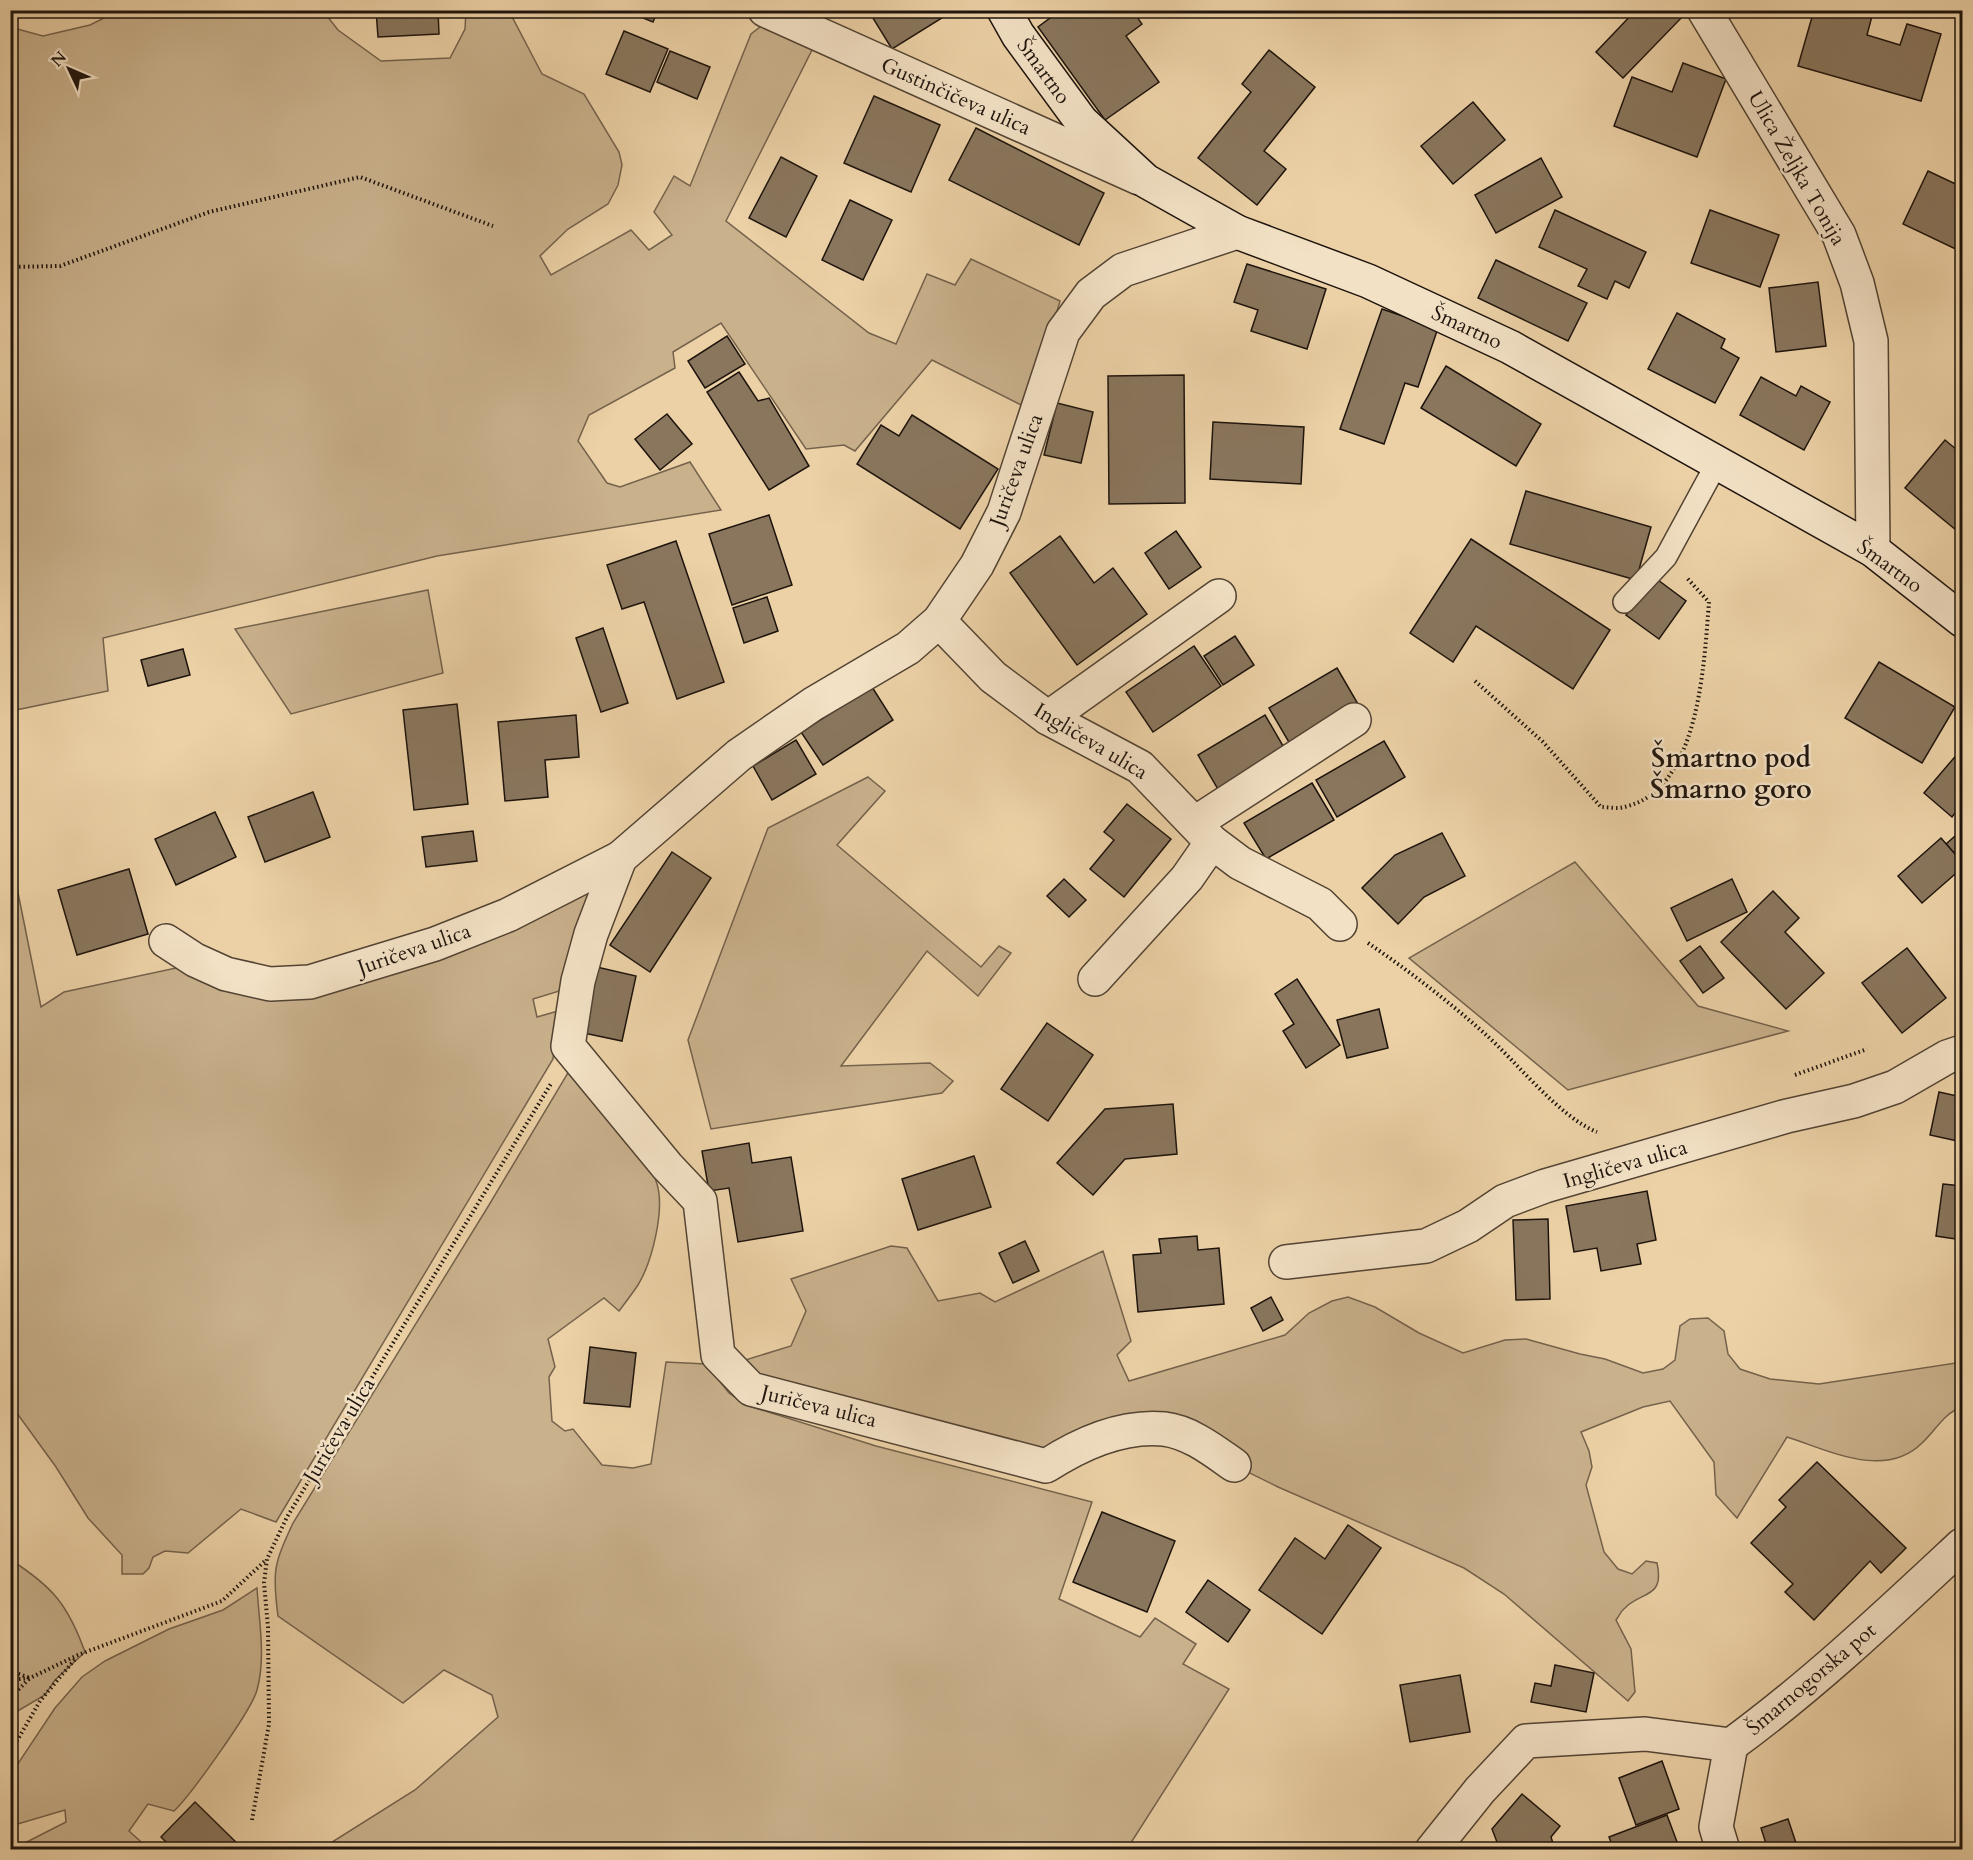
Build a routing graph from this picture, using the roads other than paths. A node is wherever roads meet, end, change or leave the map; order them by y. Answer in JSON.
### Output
{"nodes":[{"id":1,"x":765,"y":10,"type":"edge"},
{"id":2,"x":1004,"y":10,"type":"edge"},
{"id":3,"x":1704,"y":10,"type":"edge"},
{"id":4,"x":1146,"y":181,"type":"junction"},
{"id":5,"x":1237,"y":232,"type":"junction"},
{"id":6,"x":1717,"y":463,"type":"junction"},
{"id":7,"x":1873,"y":550,"type":"junction"},
{"id":8,"x":1220,"y":596,"type":"dead end"},
{"id":9,"x":1624,"y":602,"type":"dead end"},
{"id":10,"x":1962,"y":620,"type":"edge"},
{"id":11,"x":939,"y":621,"type":"junction"},
{"id":12,"x":1048,"y":718,"type":"junction"},
{"id":13,"x":1354,"y":720,"type":"dead end"},
{"id":14,"x":1204,"y":833,"type":"junction"},
{"id":15,"x":620,"y":858,"type":"junction"},
{"id":16,"x":1340,"y":924,"type":"road end"},
{"id":17,"x":166,"y":941,"type":"dead end"},
{"id":18,"x":1095,"y":979,"type":"dead end"},
{"id":19,"x":1962,"y":1052,"type":"edge"},
{"id":20,"x":1286,"y":1262,"type":"dead end"},
{"id":21,"x":1234,"y":1465,"type":"dead end"},
{"id":22,"x":1962,"y":1545,"type":"edge"},
{"id":23,"x":1731,"y":1745,"type":"junction"},
{"id":24,"x":1432,"y":1850,"type":"edge"},
{"id":25,"x":1723,"y":1850,"type":"edge"}],
"edges":[{"from":1,"to":4,"type":"street","name":"Gustinčičeva ulica"},
{"from":2,"to":4,"type":"street","name":"Šmartno"},
{"from":3,"to":7,"type":"street","name":"Ulica Željka Tonija"},
{"from":4,"to":5,"type":"street","name":"Šmartno"},
{"from":5,"to":6,"type":"street","name":"Šmartno"},
{"from":5,"to":11,"type":"street","name":"Juričeva ulica"},
{"from":6,"to":7,"type":"street","name":"Šmartno"},
{"from":6,"to":9,"type":"lane"},
{"from":7,"to":10,"type":"street","name":"Šmartno"},
{"from":8,"to":12,"type":"street"},
{"from":11,"to":12,"type":"street","name":"Ingličeva ulica"},
{"from":11,"to":15,"type":"street","name":"Juričeva ulica"},
{"from":12,"to":14,"type":"street","name":"Ingličeva ulica"},
{"from":13,"to":14,"type":"street"},
{"from":14,"to":16,"type":"street","name":"Ingličeva ulica"},
{"from":14,"to":18,"type":"street"},
{"from":15,"to":17,"type":"street","name":"Juričeva ulica"},
{"from":15,"to":21,"type":"street","name":"Juričeva ulica"},
{"from":19,"to":20,"type":"street","name":"Ingličeva ulica"},
{"from":22,"to":23,"type":"street","name":"Šmarnogorska pot"},
{"from":23,"to":24,"type":"street","name":"Šmarnogorska pot"},
{"from":23,"to":25,"type":"street"}]}
